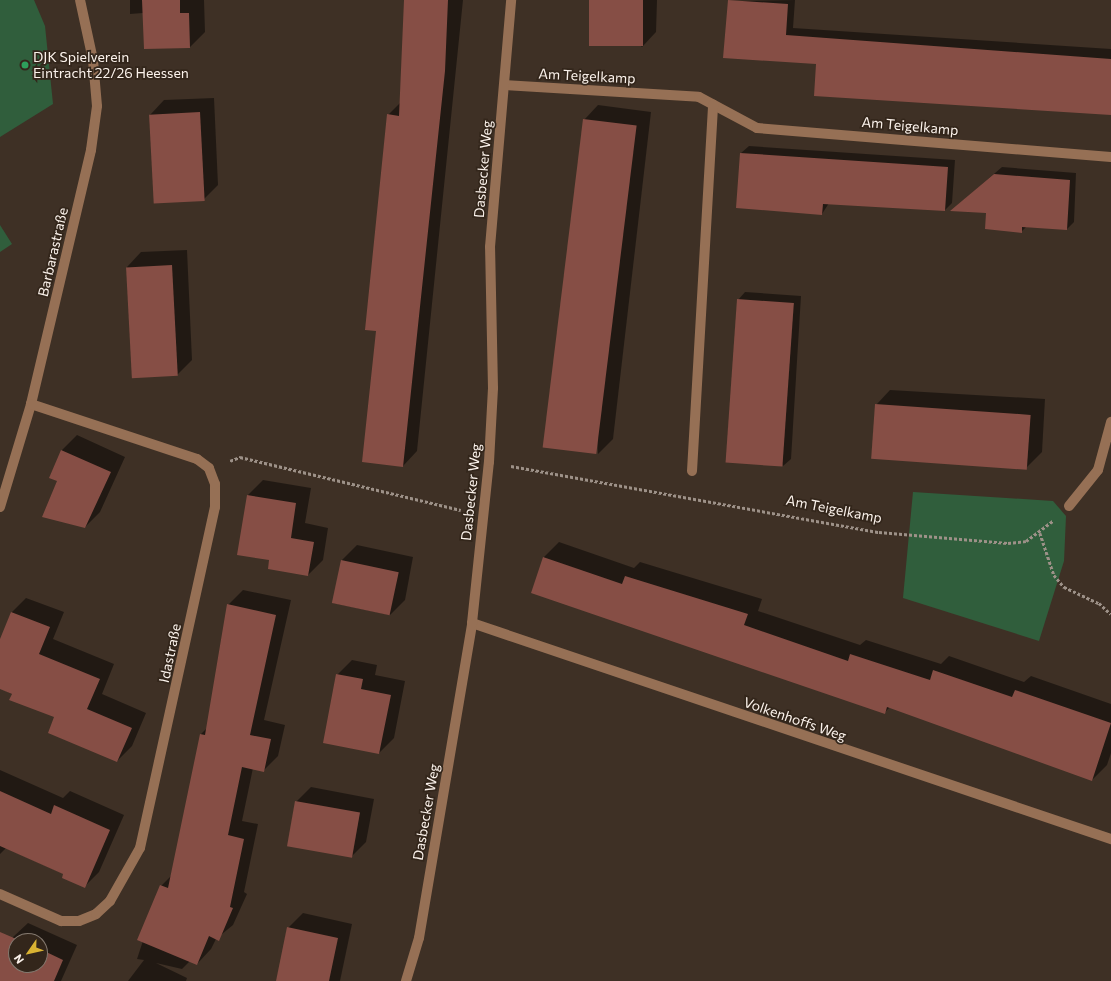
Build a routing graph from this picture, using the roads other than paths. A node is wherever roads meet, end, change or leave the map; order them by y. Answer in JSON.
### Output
{"nodes":[{"id":1,"x":80,"y":0,"type":"edge"},
{"id":2,"x":511,"y":0,"type":"edge"},
{"id":3,"x":505,"y":86,"type":"junction"},
{"id":4,"x":713,"y":105,"type":"junction"},
{"id":5,"x":1111,"y":157,"type":"edge"},
{"id":6,"x":31,"y":404,"type":"junction"},
{"id":7,"x":1111,"y":422,"type":"edge"},
{"id":8,"x":692,"y":471,"type":"dead end"},
{"id":9,"x":1070,"y":506,"type":"road end"},
{"id":10,"x":0,"y":507,"type":"edge"},
{"id":11,"x":472,"y":623,"type":"junction"},
{"id":12,"x":1111,"y":839,"type":"edge"},
{"id":13,"x":0,"y":894,"type":"edge"},
{"id":14,"x":406,"y":981,"type":"edge"}],
"edges":[{"from":1,"to":6,"type":"street","name":"Barbarastraße"},
{"from":2,"to":3,"type":"street","name":"Dasbecker Weg"},
{"from":3,"to":4,"type":"street","name":"Am Teigelkamp"},
{"from":3,"to":11,"type":"street","name":"Dasbecker Weg"},
{"from":4,"to":5,"type":"street","name":"Am Teigelkamp"},
{"from":4,"to":8,"type":"street"},
{"from":6,"to":10,"type":"street","name":"Barbarastraße"},
{"from":6,"to":13,"type":"street","name":"Idastraße"},
{"from":7,"to":9,"type":"street"},
{"from":11,"to":12,"type":"street","name":"Volkenhoffs Weg"},
{"from":11,"to":14,"type":"street","name":"Dasbecker Weg"}]}
